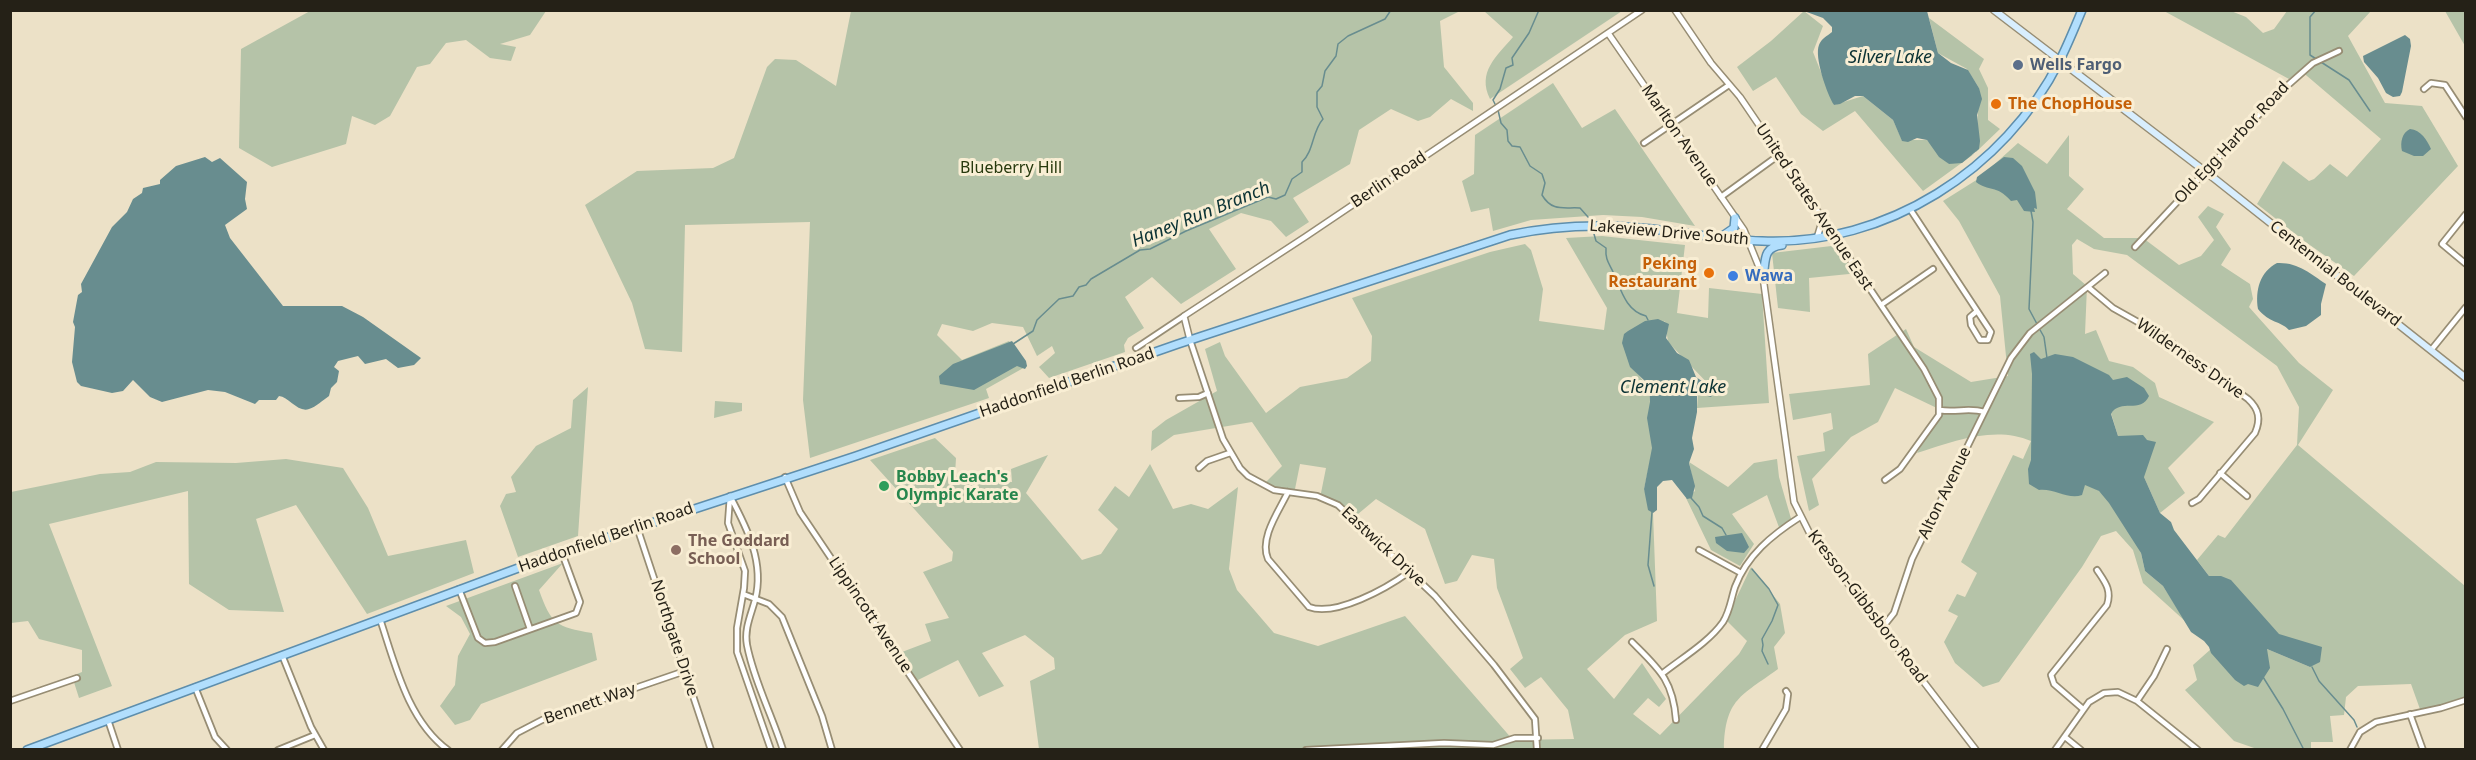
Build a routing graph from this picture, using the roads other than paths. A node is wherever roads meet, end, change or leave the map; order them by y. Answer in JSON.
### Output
{"nodes":[{"id":1,"x":1642,"y":10,"type":"edge"},
{"id":2,"x":1675,"y":10,"type":"edge"},
{"id":3,"x":1994,"y":10,"type":"edge"},
{"id":4,"x":2082,"y":10,"type":"edge"},
{"id":5,"x":1608,"y":33,"type":"junction"},
{"id":6,"x":2339,"y":51,"type":"dead end"},
{"id":7,"x":2060,"y":61,"type":"junction"},
{"id":8,"x":1729,"y":85,"type":"junction"},
{"id":9,"x":2424,"y":89,"type":"dead end"},
{"id":10,"x":2466,"y":117,"type":"edge"},
{"id":11,"x":1670,"y":126,"type":"junction"},
{"id":12,"x":1644,"y":144,"type":"dead end"},
{"id":13,"x":1779,"y":155,"type":"junction"},
{"id":14,"x":2205,"y":171,"type":"junction"},
{"id":15,"x":1721,"y":197,"type":"junction"},
{"id":16,"x":1910,"y":209,"type":"junction"},
{"id":17,"x":2466,"y":214,"type":"edge"},
{"id":18,"x":1736,"y":218,"type":"junction"},
{"id":19,"x":1824,"y":218,"type":"junction"},
{"id":20,"x":1833,"y":234,"type":"junction"},
{"id":21,"x":1720,"y":237,"type":"junction"},
{"id":22,"x":1817,"y":238,"type":"junction"},
{"id":23,"x":1748,"y":240,"type":"junction"},
{"id":24,"x":1795,"y":241,"type":"junction"},
{"id":25,"x":2134,"y":246,"type":"dead end"},
{"id":26,"x":2466,"y":264,"type":"edge"},
{"id":27,"x":1933,"y":269,"type":"dead end"},
{"id":28,"x":2105,"y":273,"type":"dead end"},
{"id":29,"x":1763,"y":277,"type":"junction"},
{"id":30,"x":2088,"y":286,"type":"junction"},
{"id":31,"x":1881,"y":305,"type":"junction"},
{"id":32,"x":2466,"y":307,"type":"edge"},
{"id":33,"x":1977,"y":311,"type":"junction"},
{"id":34,"x":2463,"y":313,"type":"edge"},
{"id":35,"x":1184,"y":316,"type":"junction"},
{"id":36,"x":1190,"y":340,"type":"junction"},
{"id":37,"x":1136,"y":348,"type":"dead end"},
{"id":38,"x":2432,"y":349,"type":"junction"},
{"id":39,"x":2466,"y":378,"type":"edge"},
{"id":40,"x":1208,"y":393,"type":"junction"},
{"id":41,"x":1179,"y":398,"type":"dead end"},
{"id":42,"x":1940,"y":410,"type":"junction"},
{"id":43,"x":1984,"y":412,"type":"junction"},
{"id":44,"x":1230,"y":453,"type":"junction"},
{"id":45,"x":1199,"y":468,"type":"dead end"},
{"id":46,"x":2220,"y":473,"type":"junction"},
{"id":47,"x":785,"y":477,"type":"junction"},
{"id":48,"x":1884,"y":480,"type":"dead end"},
{"id":49,"x":1288,"y":492,"type":"junction"},
{"id":50,"x":730,"y":496,"type":"junction"},
{"id":51,"x":2247,"y":496,"type":"dead end"},
{"id":52,"x":2192,"y":503,"type":"dead end"},
{"id":53,"x":1800,"y":517,"type":"junction"},
{"id":54,"x":637,"y":527,"type":"junction"},
{"id":55,"x":1699,"y":550,"type":"dead end"},
{"id":56,"x":562,"y":553,"type":"junction"},
{"id":57,"x":2097,"y":570,"type":"dead end"},
{"id":58,"x":1408,"y":572,"type":"junction"},
{"id":59,"x":1741,"y":573,"type":"junction"},
{"id":60,"x":515,"y":586,"type":"dead end"},
{"id":61,"x":459,"y":589,"type":"junction"},
{"id":62,"x":743,"y":594,"type":"junction"},
{"id":63,"x":756,"y":598,"type":"junction"},
{"id":64,"x":380,"y":619,"type":"junction"},
{"id":65,"x":1882,"y":628,"type":"junction"},
{"id":66,"x":530,"y":629,"type":"junction"},
{"id":67,"x":1632,"y":642,"type":"dead end"},
{"id":68,"x":2167,"y":649,"type":"dead end"},
{"id":69,"x":282,"y":655,"type":"junction"},
{"id":70,"x":685,"y":671,"type":"junction"},
{"id":71,"x":1663,"y":673,"type":"junction"},
{"id":72,"x":77,"y":678,"type":"dead end"},
{"id":73,"x":195,"y":687,"type":"junction"},
{"id":74,"x":1786,"y":691,"type":"dead end"},
{"id":75,"x":2466,"y":700,"type":"edge"},
{"id":76,"x":10,"y":701,"type":"edge"},
{"id":77,"x":2137,"y":701,"type":"junction"},
{"id":78,"x":2083,"y":709,"type":"junction"},
{"id":79,"x":2410,"y":714,"type":"junction"},
{"id":80,"x":108,"y":720,"type":"junction"},
{"id":81,"x":1676,"y":720,"type":"dead end"},
{"id":82,"x":315,"y":735,"type":"junction"},
{"id":83,"x":2065,"y":737,"type":"junction"},
{"id":84,"x":1538,"y":738,"type":"junction"},
{"id":85,"x":27,"y":750,"type":"edge"},
{"id":86,"x":118,"y":750,"type":"edge"},
{"id":87,"x":227,"y":750,"type":"edge"},
{"id":88,"x":278,"y":750,"type":"edge"},
{"id":89,"x":324,"y":750,"type":"edge"},
{"id":90,"x":448,"y":750,"type":"edge"},
{"id":91,"x":502,"y":750,"type":"edge"},
{"id":92,"x":711,"y":750,"type":"edge"},
{"id":93,"x":771,"y":750,"type":"edge"},
{"id":94,"x":783,"y":750,"type":"edge"},
{"id":95,"x":832,"y":750,"type":"edge"},
{"id":96,"x":960,"y":750,"type":"edge"},
{"id":97,"x":1306,"y":750,"type":"edge"},
{"id":98,"x":1538,"y":750,"type":"edge"},
{"id":99,"x":1762,"y":750,"type":"edge"},
{"id":100,"x":1976,"y":750,"type":"edge"},
{"id":101,"x":2055,"y":750,"type":"edge"},
{"id":102,"x":2081,"y":750,"type":"edge"},
{"id":103,"x":2198,"y":750,"type":"edge"},
{"id":104,"x":2350,"y":750,"type":"edge"},
{"id":105,"x":2423,"y":750,"type":"edge"}],
"edges":[{"from":1,"to":5,"type":"street","name":"Berlin Road"},
{"from":2,"to":8,"type":"street","name":"United States Avenue East"},
{"from":3,"to":7,"type":"main road","name":"Centennial Boulevard"},
{"from":4,"to":7,"type":"main road","name":"Lakeview Drive South"},
{"from":5,"to":11,"type":"street","name":"Marlton Avenue"},
{"from":5,"to":35,"type":"street","name":"Berlin Road"},
{"from":6,"to":14,"type":"street","name":"Old Egg Harbor Road"},
{"from":7,"to":14,"type":"main road","name":"Centennial Boulevard"},
{"from":7,"to":16,"type":"main road","name":"Lakeview Drive South"},
{"from":8,"to":11,"type":"street"},
{"from":8,"to":13,"type":"street","name":"United States Avenue East"},
{"from":9,"to":10,"type":"street"},
{"from":11,"to":12,"type":"street"},
{"from":11,"to":15,"type":"street","name":"Marlton Avenue"},
{"from":13,"to":15,"type":"street"},
{"from":13,"to":19,"type":"street","name":"United States Avenue East"},
{"from":14,"to":25,"type":"street","name":"Old Egg Harbor Road"},
{"from":14,"to":38,"type":"main road","name":"Centennial Boulevard"},
{"from":15,"to":18,"type":"street","name":"Marlton Avenue"},
{"from":16,"to":20,"type":"main road","name":"Lakeview Drive South"},
{"from":16,"to":33,"type":"street"},
{"from":17,"to":26,"type":"street"},
{"from":18,"to":21,"type":"main road"},
{"from":18,"to":23,"type":"street","name":"Marlton Avenue"},
{"from":19,"to":20,"type":"street","name":"United States Avenue East"},
{"from":19,"to":22,"type":"street"},
{"from":20,"to":22,"type":"main road","name":"Lakeview Drive South"},
{"from":20,"to":31,"type":"street","name":"United States Avenue East"},
{"from":21,"to":23,"type":"main road","name":"Lakeview Drive South"},
{"from":21,"to":36,"type":"main road","name":"Lakeview Drive South"},
{"from":22,"to":24,"type":"main road","name":"Lakeview Drive South"},
{"from":23,"to":24,"type":"main road","name":"Lakeview Drive South"},
{"from":23,"to":29,"type":"street","name":"Kresson-Gibbsboro Road"},
{"from":24,"to":29,"type":"main road"},
{"from":27,"to":31,"type":"street"},
{"from":28,"to":30,"type":"street"},
{"from":29,"to":53,"type":"street","name":"Kresson-Gibbsboro Road"},
{"from":30,"to":43,"type":"street","name":"Alton Avenue"},
{"from":30,"to":46,"type":"street","name":"Wilderness Drive"},
{"from":31,"to":42,"type":"street","name":"United States Avenue East"},
{"from":32,"to":34,"type":"street"},
{"from":33,"to":33,"type":"street"},
{"from":34,"to":38,"type":"street"},
{"from":35,"to":36,"type":"street","name":"Eastwick Drive"},
{"from":35,"to":37,"type":"street","name":"Berlin Road"},
{"from":36,"to":40,"type":"street","name":"Eastwick Drive"},
{"from":36,"to":47,"type":"main road","name":"Haddonfield Berlin Road"},
{"from":38,"to":39,"type":"main road","name":"Centennial Boulevard"},
{"from":40,"to":41,"type":"street"},
{"from":40,"to":44,"type":"street","name":"Eastwick Drive"},
{"from":42,"to":43,"type":"street"},
{"from":42,"to":48,"type":"street"},
{"from":43,"to":65,"type":"street","name":"Alton Avenue"},
{"from":44,"to":45,"type":"street"},
{"from":44,"to":49,"type":"street","name":"Eastwick Drive"},
{"from":46,"to":51,"type":"street"},
{"from":46,"to":52,"type":"street","name":"Wilderness Drive"},
{"from":47,"to":50,"type":"main road","name":"Haddonfield Berlin Road"},
{"from":47,"to":96,"type":"street","name":"Lippincott Avenue"},
{"from":49,"to":58,"type":"street","name":"Eastwick Drive"},
{"from":49,"to":58,"type":"street"},
{"from":50,"to":54,"type":"main road","name":"Haddonfield Berlin Road"},
{"from":50,"to":62,"type":"street"},
{"from":50,"to":63,"type":"street"},
{"from":53,"to":59,"type":"street"},
{"from":53,"to":65,"type":"street","name":"Kresson-Gibbsboro Road"},
{"from":54,"to":56,"type":"main road","name":"Haddonfield Berlin Road"},
{"from":54,"to":70,"type":"street","name":"Northgate Drive"},
{"from":55,"to":59,"type":"street"},
{"from":56,"to":61,"type":"main road","name":"Haddonfield Berlin Road"},
{"from":56,"to":66,"type":"street"},
{"from":57,"to":78,"type":"street"},
{"from":58,"to":84,"type":"street","name":"Eastwick Drive"},
{"from":59,"to":71,"type":"street"},
{"from":60,"to":66,"type":"street"},
{"from":61,"to":64,"type":"main road","name":"Haddonfield Berlin Road"},
{"from":61,"to":66,"type":"street"},
{"from":62,"to":63,"type":"street"},
{"from":62,"to":93,"type":"street"},
{"from":63,"to":94,"type":"street"},
{"from":63,"to":95,"type":"street"},
{"from":64,"to":69,"type":"main road","name":"Haddonfield Berlin Road"},
{"from":64,"to":90,"type":"street"},
{"from":65,"to":100,"type":"street","name":"Kresson-Gibbsboro Road"},
{"from":67,"to":71,"type":"street"},
{"from":68,"to":77,"type":"street"},
{"from":69,"to":73,"type":"main road","name":"Haddonfield Berlin Road"},
{"from":69,"to":82,"type":"street"},
{"from":70,"to":91,"type":"street","name":"Bennett Way"},
{"from":70,"to":92,"type":"street","name":"Northgate Drive"},
{"from":71,"to":81,"type":"street"},
{"from":72,"to":76,"type":"street"},
{"from":73,"to":80,"type":"main road","name":"Haddonfield Berlin Road"},
{"from":73,"to":87,"type":"street"},
{"from":74,"to":99,"type":"street"},
{"from":75,"to":79,"type":"street"},
{"from":77,"to":78,"type":"street"},
{"from":77,"to":103,"type":"street"},
{"from":78,"to":83,"type":"street"},
{"from":79,"to":104,"type":"street"},
{"from":79,"to":105,"type":"street"},
{"from":80,"to":85,"type":"main road","name":"Haddonfield Berlin Road"},
{"from":80,"to":86,"type":"street"},
{"from":82,"to":88,"type":"street"},
{"from":82,"to":89,"type":"street"},
{"from":83,"to":101,"type":"street"},
{"from":83,"to":102,"type":"street"},
{"from":84,"to":97,"type":"street"},
{"from":84,"to":98,"type":"street","name":"Eastwick Drive"}]}
